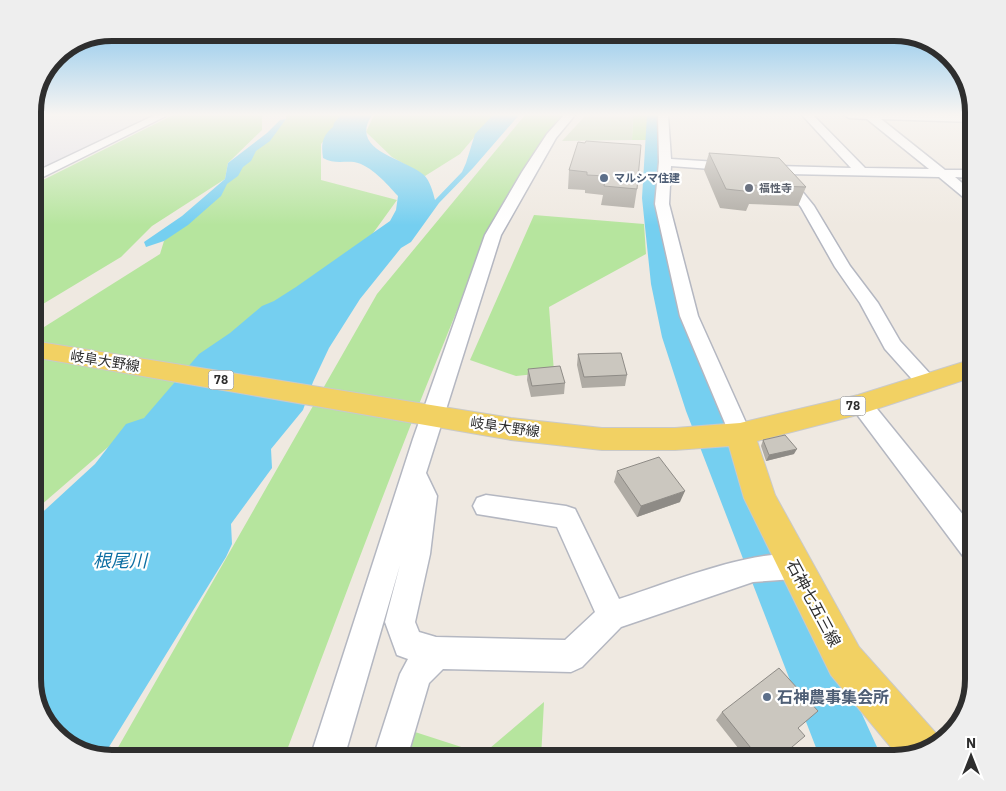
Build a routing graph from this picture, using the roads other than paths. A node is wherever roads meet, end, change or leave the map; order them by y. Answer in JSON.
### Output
{"nodes":[{"id":1,"x":87,"y":152,"type":"edge"},
{"id":2,"x":541,"y":152,"type":"edge"},
{"id":3,"x":665,"y":152,"type":"edge"},
{"id":4,"x":842,"y":152,"type":"edge"},
{"id":5,"x":915,"y":152,"type":"edge"},
{"id":6,"x":665,"y":162,"type":"junction"},
{"id":7,"x":778,"y":170,"type":"junction"},
{"id":8,"x":861,"y":171,"type":"junction"},
{"id":9,"x":941,"y":173,"type":"junction"},
{"id":10,"x":41,"y":174,"type":"edge"},
{"id":11,"x":965,"y":174,"type":"edge"},
{"id":12,"x":965,"y":191,"type":"edge"},
{"id":13,"x":41,"y":350,"type":"edge"},
{"id":14,"x":965,"y":371,"type":"edge"},
{"id":15,"x":926,"y":382,"type":"junction"},
{"id":16,"x":862,"y":404,"type":"junction"},
{"id":17,"x":421,"y":413,"type":"junction"},
{"id":18,"x":735,"y":435,"type":"junction"},
{"id":19,"x":414,"y":473,"type":"junction"},
{"id":20,"x":486,"y":506,"type":"dead end"},
{"id":21,"x":965,"y":532,"type":"edge"},
{"id":22,"x":789,"y":566,"type":"junction"},
{"id":23,"x":612,"y":616,"type":"junction"},
{"id":24,"x":436,"y":654,"type":"junction"},
{"id":25,"x":918,"y":745,"type":"edge"},
{"id":26,"x":329,"y":750,"type":"edge"},
{"id":27,"x":392,"y":750,"type":"edge"}],
"edges":[{"from":1,"to":10,"type":"street"},
{"from":2,"to":17,"type":"street"},
{"from":3,"to":6,"type":"street"},
{"from":4,"to":8,"type":"street"},
{"from":5,"to":9,"type":"street"},
{"from":6,"to":7,"type":"street"},
{"from":6,"to":18,"type":"street"},
{"from":7,"to":8,"type":"street"},
{"from":7,"to":15,"type":"street"},
{"from":8,"to":9,"type":"street"},
{"from":9,"to":11,"type":"street"},
{"from":9,"to":12,"type":"street"},
{"from":13,"to":17,"type":"main road","name":"岐阜大野線","number":"78"},
{"from":14,"to":15,"type":"main road","name":"岐阜大野線","number":"78"},
{"from":15,"to":16,"type":"main road","name":"岐阜大野線","number":"78"},
{"from":16,"to":18,"type":"main road","name":"岐阜大野線","number":"78"},
{"from":16,"to":21,"type":"street"},
{"from":17,"to":18,"type":"main road","name":"岐阜大野線","number":"78"},
{"from":17,"to":19,"type":"street"},
{"from":18,"to":22,"type":"main road","name":"石神七五三線"},
{"from":19,"to":24,"type":"street"},
{"from":19,"to":26,"type":"street"},
{"from":20,"to":23,"type":"street"},
{"from":22,"to":23,"type":"street"},
{"from":22,"to":25,"type":"main road","name":"石神七五三線"},
{"from":23,"to":24,"type":"street"},
{"from":24,"to":27,"type":"street"}]}
